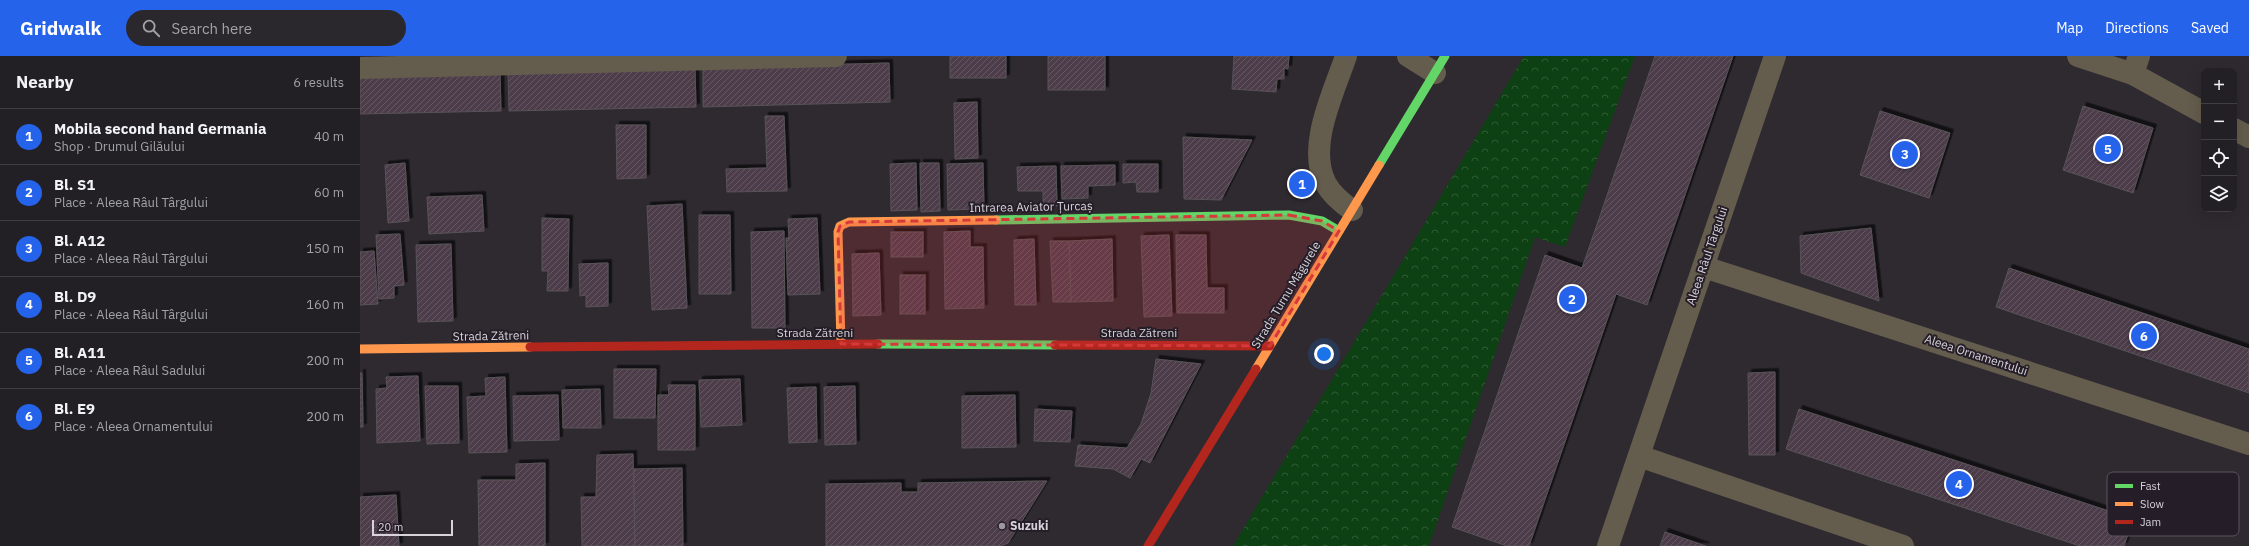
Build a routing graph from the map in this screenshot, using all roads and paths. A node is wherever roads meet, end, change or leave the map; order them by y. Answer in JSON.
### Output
{"nodes":[{"id":1,"x":836,"y":56,"type":"edge"},
{"id":2,"x":1346,"y":56,"type":"edge"},
{"id":3,"x":1408,"y":56,"type":"edge"},
{"id":4,"x":1775,"y":56,"type":"edge"},
{"id":5,"x":2078,"y":56,"type":"edge"},
{"id":6,"x":1440,"y":64,"type":"edge"},
{"id":7,"x":2136,"y":65,"type":"edge"},
{"id":8,"x":360,"y":68,"type":"edge"},
{"id":9,"x":2201,"y":111,"type":"edge"},
{"id":10,"x":2237,"y":131,"type":"edge"},
{"id":11,"x":2249,"y":137,"type":"edge"},
{"id":12,"x":1352,"y":210,"type":"junction"},
{"id":13,"x":1339,"y":231,"type":"junction"},
{"id":14,"x":1704,"y":267,"type":"junction"},
{"id":15,"x":841,"y":344,"type":"junction"},
{"id":16,"x":1270,"y":346,"type":"junction"},
{"id":17,"x":360,"y":349,"type":"edge"},
{"id":18,"x":2249,"y":444,"type":"edge"},
{"id":19,"x":1639,"y":456,"type":"junction"},
{"id":20,"x":1148,"y":546,"type":"edge"},
{"id":21,"x":1608,"y":546,"type":"edge"},
{"id":22,"x":1903,"y":546,"type":"edge"}],
"edges":[{"from":1,"to":8,"type":"street"},
{"from":2,"to":12,"type":"street"},
{"from":3,"to":6,"type":"street"},
{"from":4,"to":14,"type":"street","name":"Aleea Râul Târgului"},
{"from":5,"to":7,"type":"street"},
{"from":6,"to":12,"type":"street","name":"Strada Turnu Măgurele"},
{"from":7,"to":9,"type":"street"},
{"from":10,"to":11,"type":"street"},
{"from":12,"to":13,"type":"street","name":"Strada Turnu Măgurele"},
{"from":13,"to":15,"type":"street","name":"Intrarea Aviator Țurcaș"},
{"from":13,"to":16,"type":"street","name":"Strada Turnu Măgurele"},
{"from":14,"to":18,"type":"street","name":"Aleea Ornamentului"},
{"from":14,"to":19,"type":"street","name":"Aleea Râul Târgului"},
{"from":15,"to":16,"type":"street","name":"Strada Zătreni"},
{"from":15,"to":17,"type":"street","name":"Strada Zătreni"},
{"from":16,"to":20,"type":"street","name":"Strada Turnu Măgurele"},
{"from":19,"to":21,"type":"street","name":"Aleea Râul Târgului"},
{"from":19,"to":22,"type":"street"}]}
